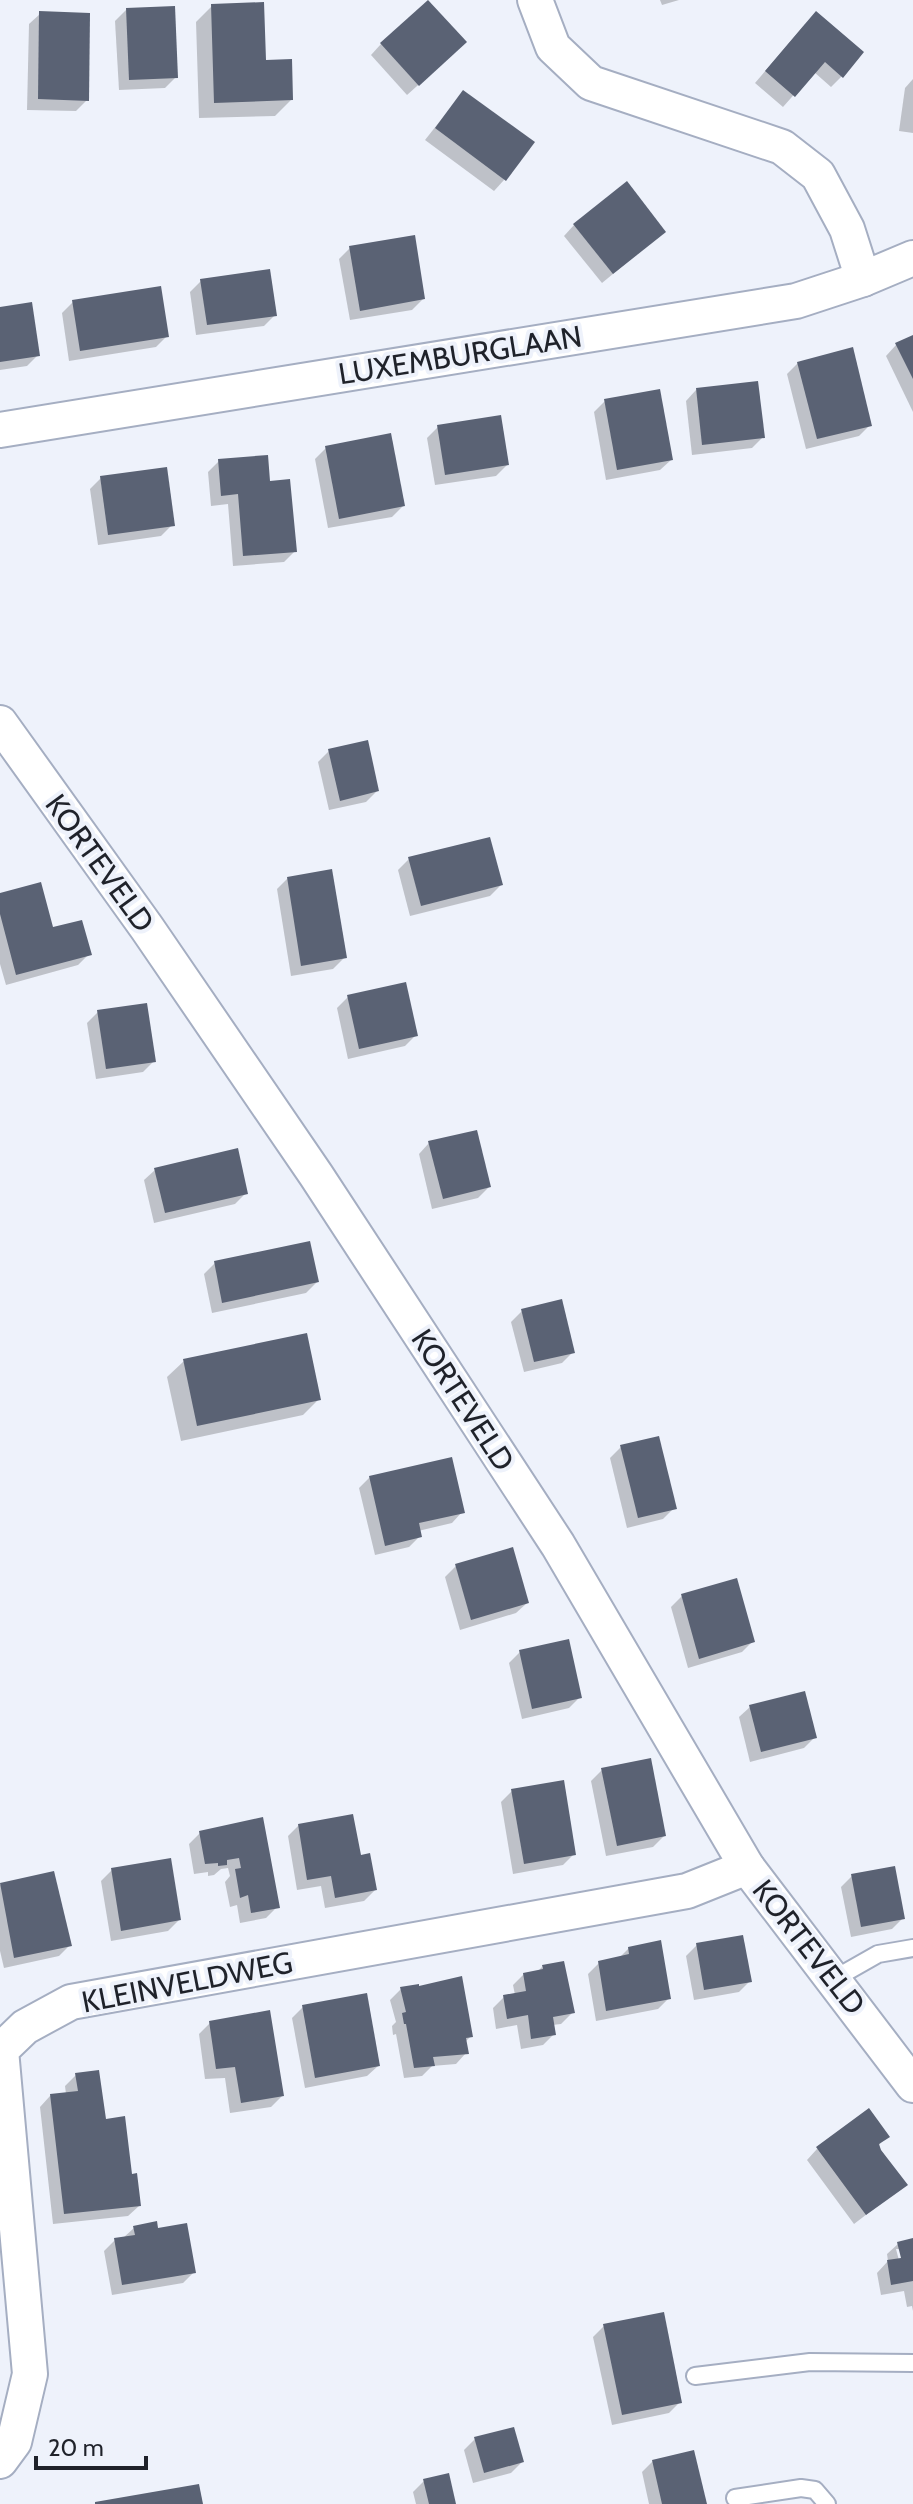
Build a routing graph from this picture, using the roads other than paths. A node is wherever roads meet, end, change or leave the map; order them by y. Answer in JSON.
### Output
{"nodes":[{"id":1,"x":535,"y":0,"type":"edge"},
{"id":2,"x":913,"y":258,"type":"edge"},
{"id":3,"x":863,"y":279,"type":"junction"},
{"id":4,"x":0,"y":430,"type":"edge"},
{"id":5,"x":0,"y":723,"type":"edge"},
{"id":6,"x":747,"y":1867,"type":"junction"},
{"id":7,"x":913,"y":1948,"type":"edge"},
{"id":8,"x":834,"y":1979,"type":"junction"},
{"id":9,"x":913,"y":2085,"type":"edge"},
{"id":10,"x":913,"y":2363,"type":"edge"},
{"id":11,"x":695,"y":2376,"type":"dead end"},
{"id":12,"x":0,"y":2461,"type":"edge"},
{"id":13,"x":735,"y":2498,"type":"dead end"},
{"id":14,"x":827,"y":2504,"type":"edge"}],
"edges":[{"from":1,"to":3,"type":"street"},
{"from":2,"to":3,"type":"street","name":"LUXEMBURGLAAN"},
{"from":3,"to":4,"type":"street","name":"LUXEMBURGLAAN"},
{"from":5,"to":6,"type":"street","name":"KORTEVELD"},
{"from":6,"to":8,"type":"street","name":"KORTEVELD"},
{"from":6,"to":12,"type":"street","name":"KLEINVELDWEG"},
{"from":7,"to":8,"type":"lane"},
{"from":8,"to":9,"type":"street","name":"KORTEVELD"},
{"from":10,"to":11,"type":"lane"},
{"from":13,"to":14,"type":"lane"}]}
